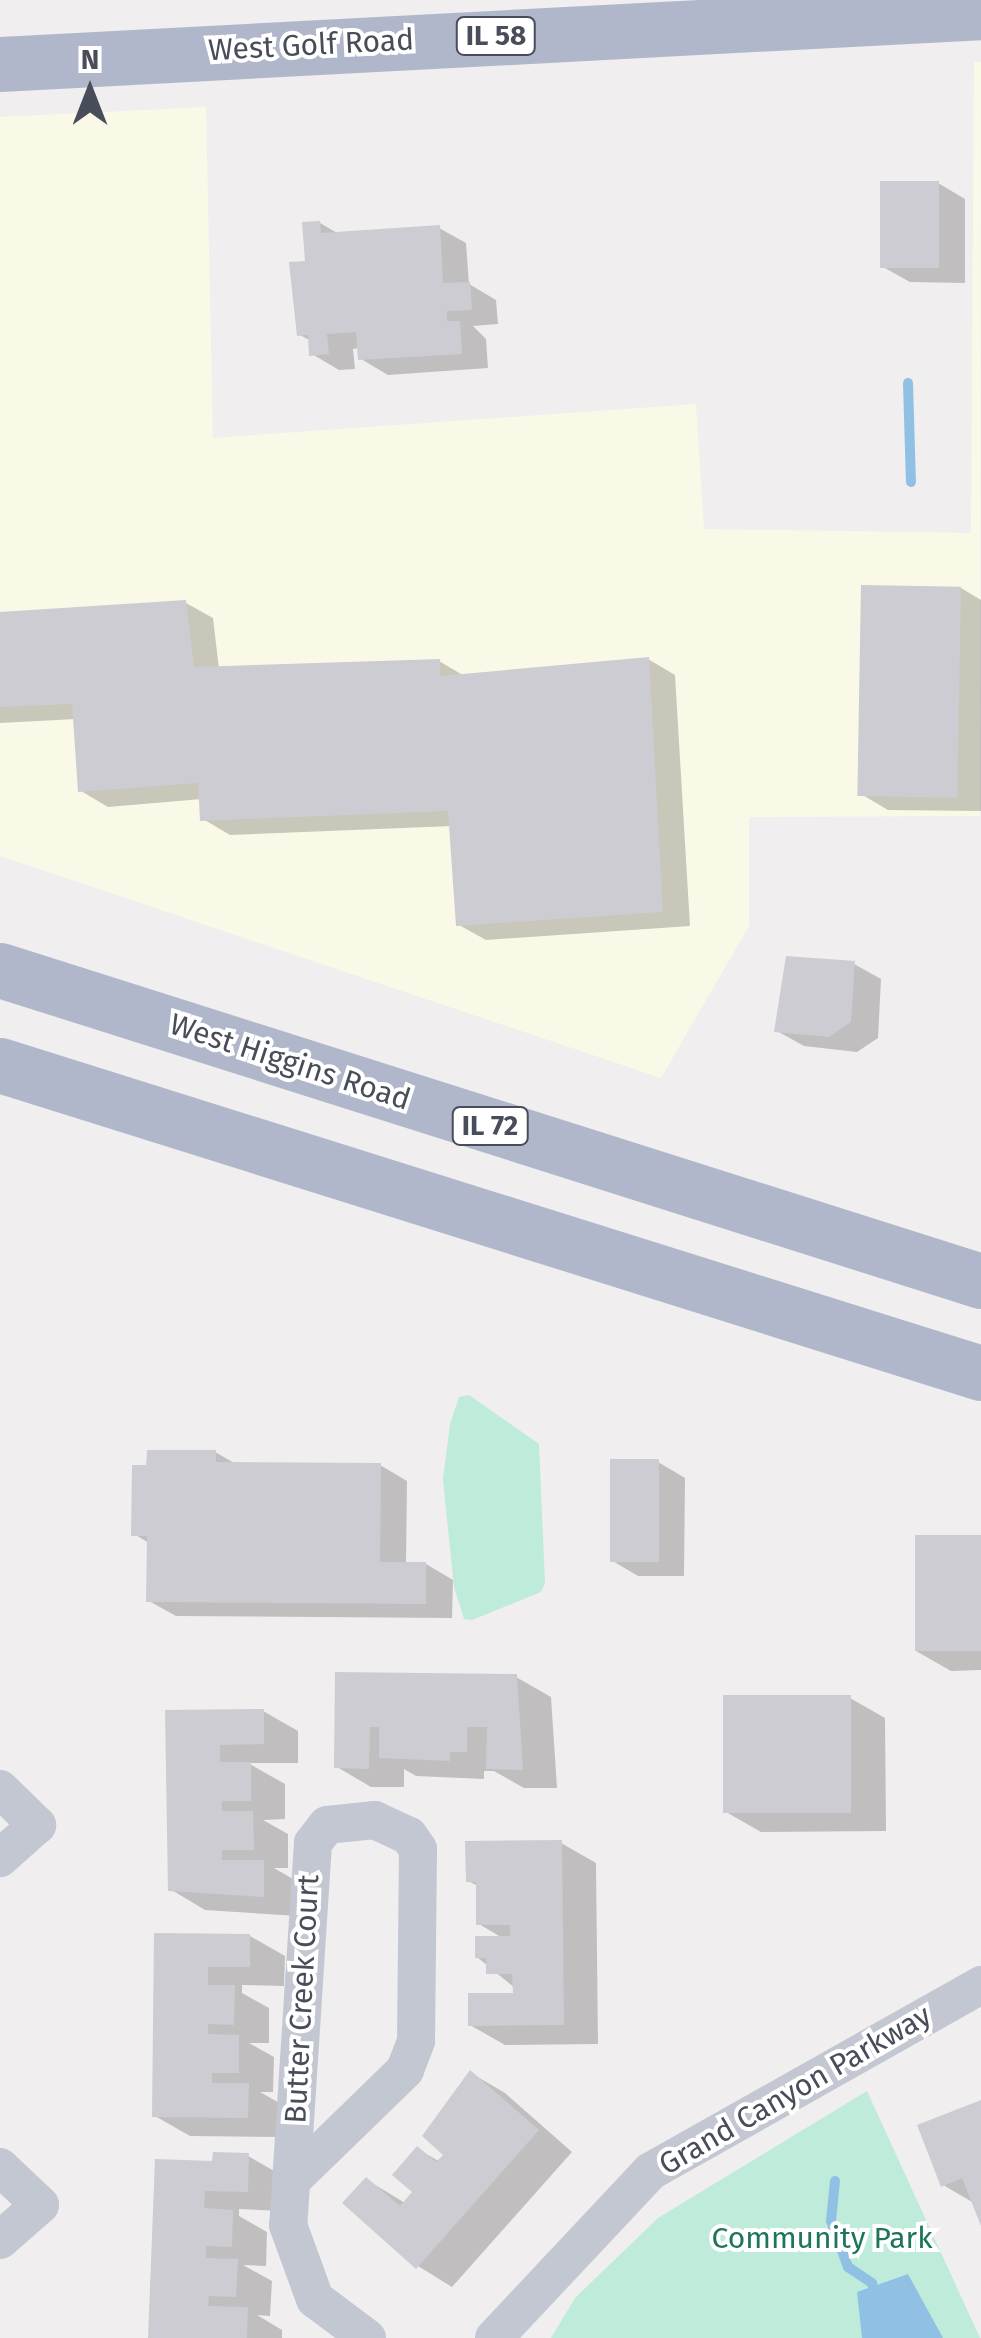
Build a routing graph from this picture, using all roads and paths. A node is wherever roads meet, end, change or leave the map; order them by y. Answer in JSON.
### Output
{"nodes":[{"id":1,"x":790,"y":10,"type":"edge"},
{"id":2,"x":723,"y":12,"type":"edge"},
{"id":3,"x":981,"y":12,"type":"edge"},
{"id":4,"x":0,"y":64,"type":"edge"},
{"id":5,"x":0,"y":970,"type":"edge"},
{"id":6,"x":0,"y":1065,"type":"edge"},
{"id":7,"x":981,"y":1281,"type":"edge"},
{"id":8,"x":981,"y":1373,"type":"edge"},
{"id":9,"x":0,"y":1790,"type":"edge"},
{"id":10,"x":0,"y":1858,"type":"edge"},
{"id":11,"x":981,"y":1984,"type":"edge"},
{"id":12,"x":0,"y":2167,"type":"edge"},
{"id":13,"x":291,"y":2181,"type":"junction"},
{"id":14,"x":0,"y":2240,"type":"edge"},
{"id":15,"x":367,"y":2338,"type":"edge"},
{"id":16,"x":494,"y":2338,"type":"edge"}],
"edges":[{"from":1,"to":2,"type":"main road","name":"West Golf Road","number":"IL 58"},
{"from":1,"to":3,"type":"main road","name":"West Golf Road","number":"IL 58"},
{"from":2,"to":4,"type":"main road","name":"West Golf Road","number":"IL 58"},
{"from":5,"to":7,"type":"main road","name":"West Higgins Road","number":"IL 72"},
{"from":6,"to":8,"type":"main road"},
{"from":9,"to":10,"type":"street"},
{"from":11,"to":16,"type":"street","name":"Grand Canyon Parkway"},
{"from":12,"to":14,"type":"street"},
{"from":13,"to":13,"type":"street","name":"Butter Creek Court"},
{"from":13,"to":15,"type":"street","name":"Butter Creek Court"}]}
